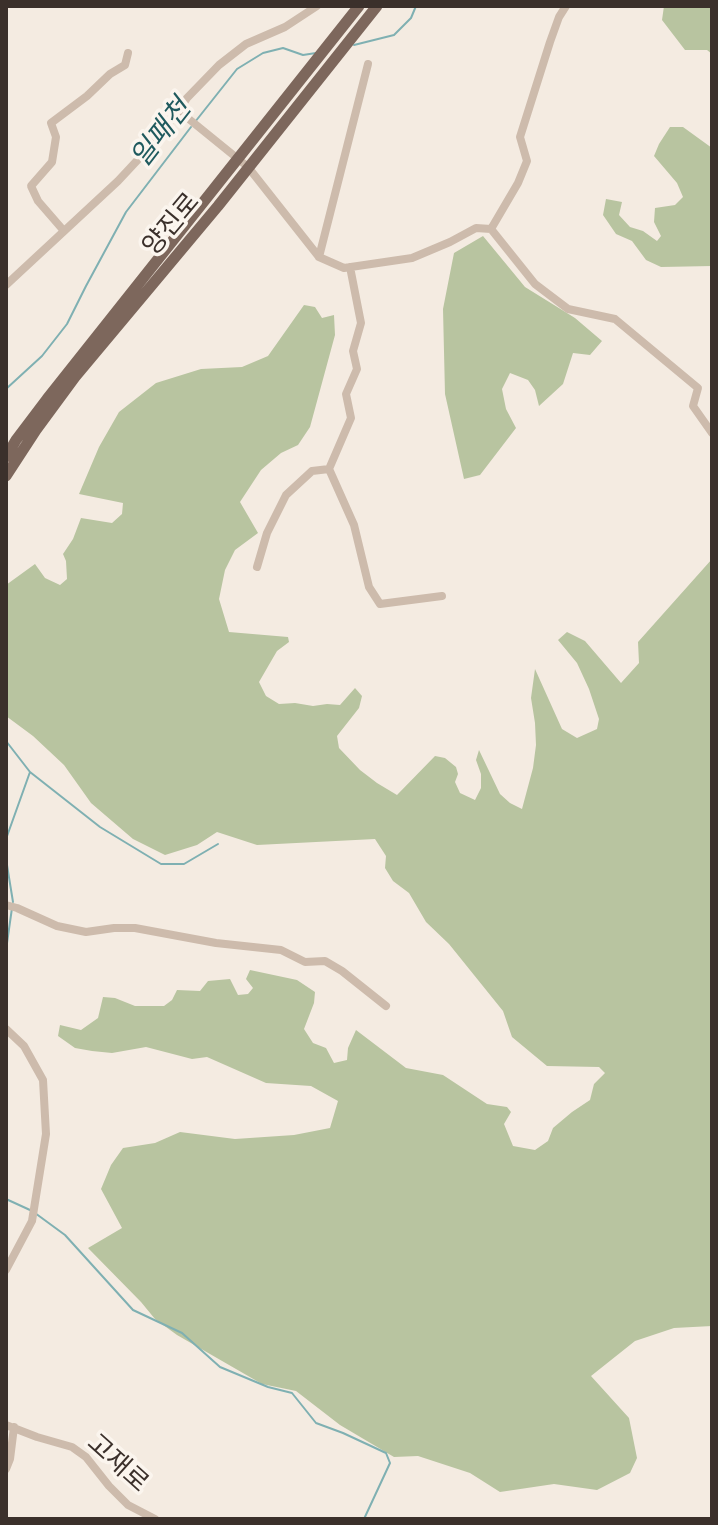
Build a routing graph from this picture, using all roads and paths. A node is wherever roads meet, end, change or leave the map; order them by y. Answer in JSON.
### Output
{"nodes":[{"id":1,"x":317,"y":6,"type":"edge"},
{"id":2,"x":359,"y":6,"type":"edge"},
{"id":3,"x":377,"y":6,"type":"edge"},
{"id":4,"x":566,"y":6,"type":"edge"},
{"id":5,"x":128,"y":53,"type":"dead end"},
{"id":6,"x":368,"y":64,"type":"dead end"},
{"id":7,"x":181,"y":113,"type":"junction"},
{"id":8,"x":238,"y":159,"type":"junction"},
{"id":9,"x":248,"y":167,"type":"junction"},
{"id":10,"x":491,"y":229,"type":"junction"},
{"id":11,"x":64,"y":231,"type":"junction"},
{"id":12,"x":319,"y":257,"type":"junction"},
{"id":13,"x":350,"y":267,"type":"junction"},
{"id":14,"x":6,"y":285,"type":"edge"},
{"id":15,"x":712,"y":433,"type":"edge"},
{"id":16,"x":6,"y":457,"type":"edge"},
{"id":17,"x":329,"y":469,"type":"junction"},
{"id":18,"x":6,"y":476,"type":"edge"},
{"id":19,"x":257,"y":567,"type":"dead end"},
{"id":20,"x":442,"y":596,"type":"dead end"},
{"id":21,"x":7,"y":905,"type":"edge"},
{"id":22,"x":386,"y":1006,"type":"dead end"},
{"id":23,"x":6,"y":1029,"type":"edge"},
{"id":24,"x":6,"y":1270,"type":"edge"},
{"id":25,"x":10,"y":1426,"type":"edge"},
{"id":26,"x":6,"y":1469,"type":"edge"},
{"id":27,"x":155,"y":1519,"type":"edge"}],
"edges":[{"from":1,"to":7,"type":"street"},
{"from":2,"to":8,"type":"main road","name":"양진로"},
{"from":3,"to":9,"type":"main road","name":"양진로"},
{"from":4,"to":10,"type":"street"},
{"from":5,"to":11,"type":"street"},
{"from":6,"to":12,"type":"street"},
{"from":7,"to":8,"type":"street"},
{"from":7,"to":11,"type":"street"},
{"from":8,"to":9,"type":"street"},
{"from":8,"to":16,"type":"main road","name":"양진로"},
{"from":9,"to":12,"type":"street"},
{"from":9,"to":18,"type":"main road","name":"양진로"},
{"from":10,"to":13,"type":"street"},
{"from":10,"to":15,"type":"street"},
{"from":11,"to":14,"type":"street"},
{"from":12,"to":13,"type":"street"},
{"from":13,"to":17,"type":"street"},
{"from":17,"to":19,"type":"street"},
{"from":17,"to":20,"type":"street"},
{"from":21,"to":22,"type":"street"},
{"from":23,"to":24,"type":"street"},
{"from":25,"to":26,"type":"street"},
{"from":25,"to":27,"type":"street","name":"고재로"}]}
